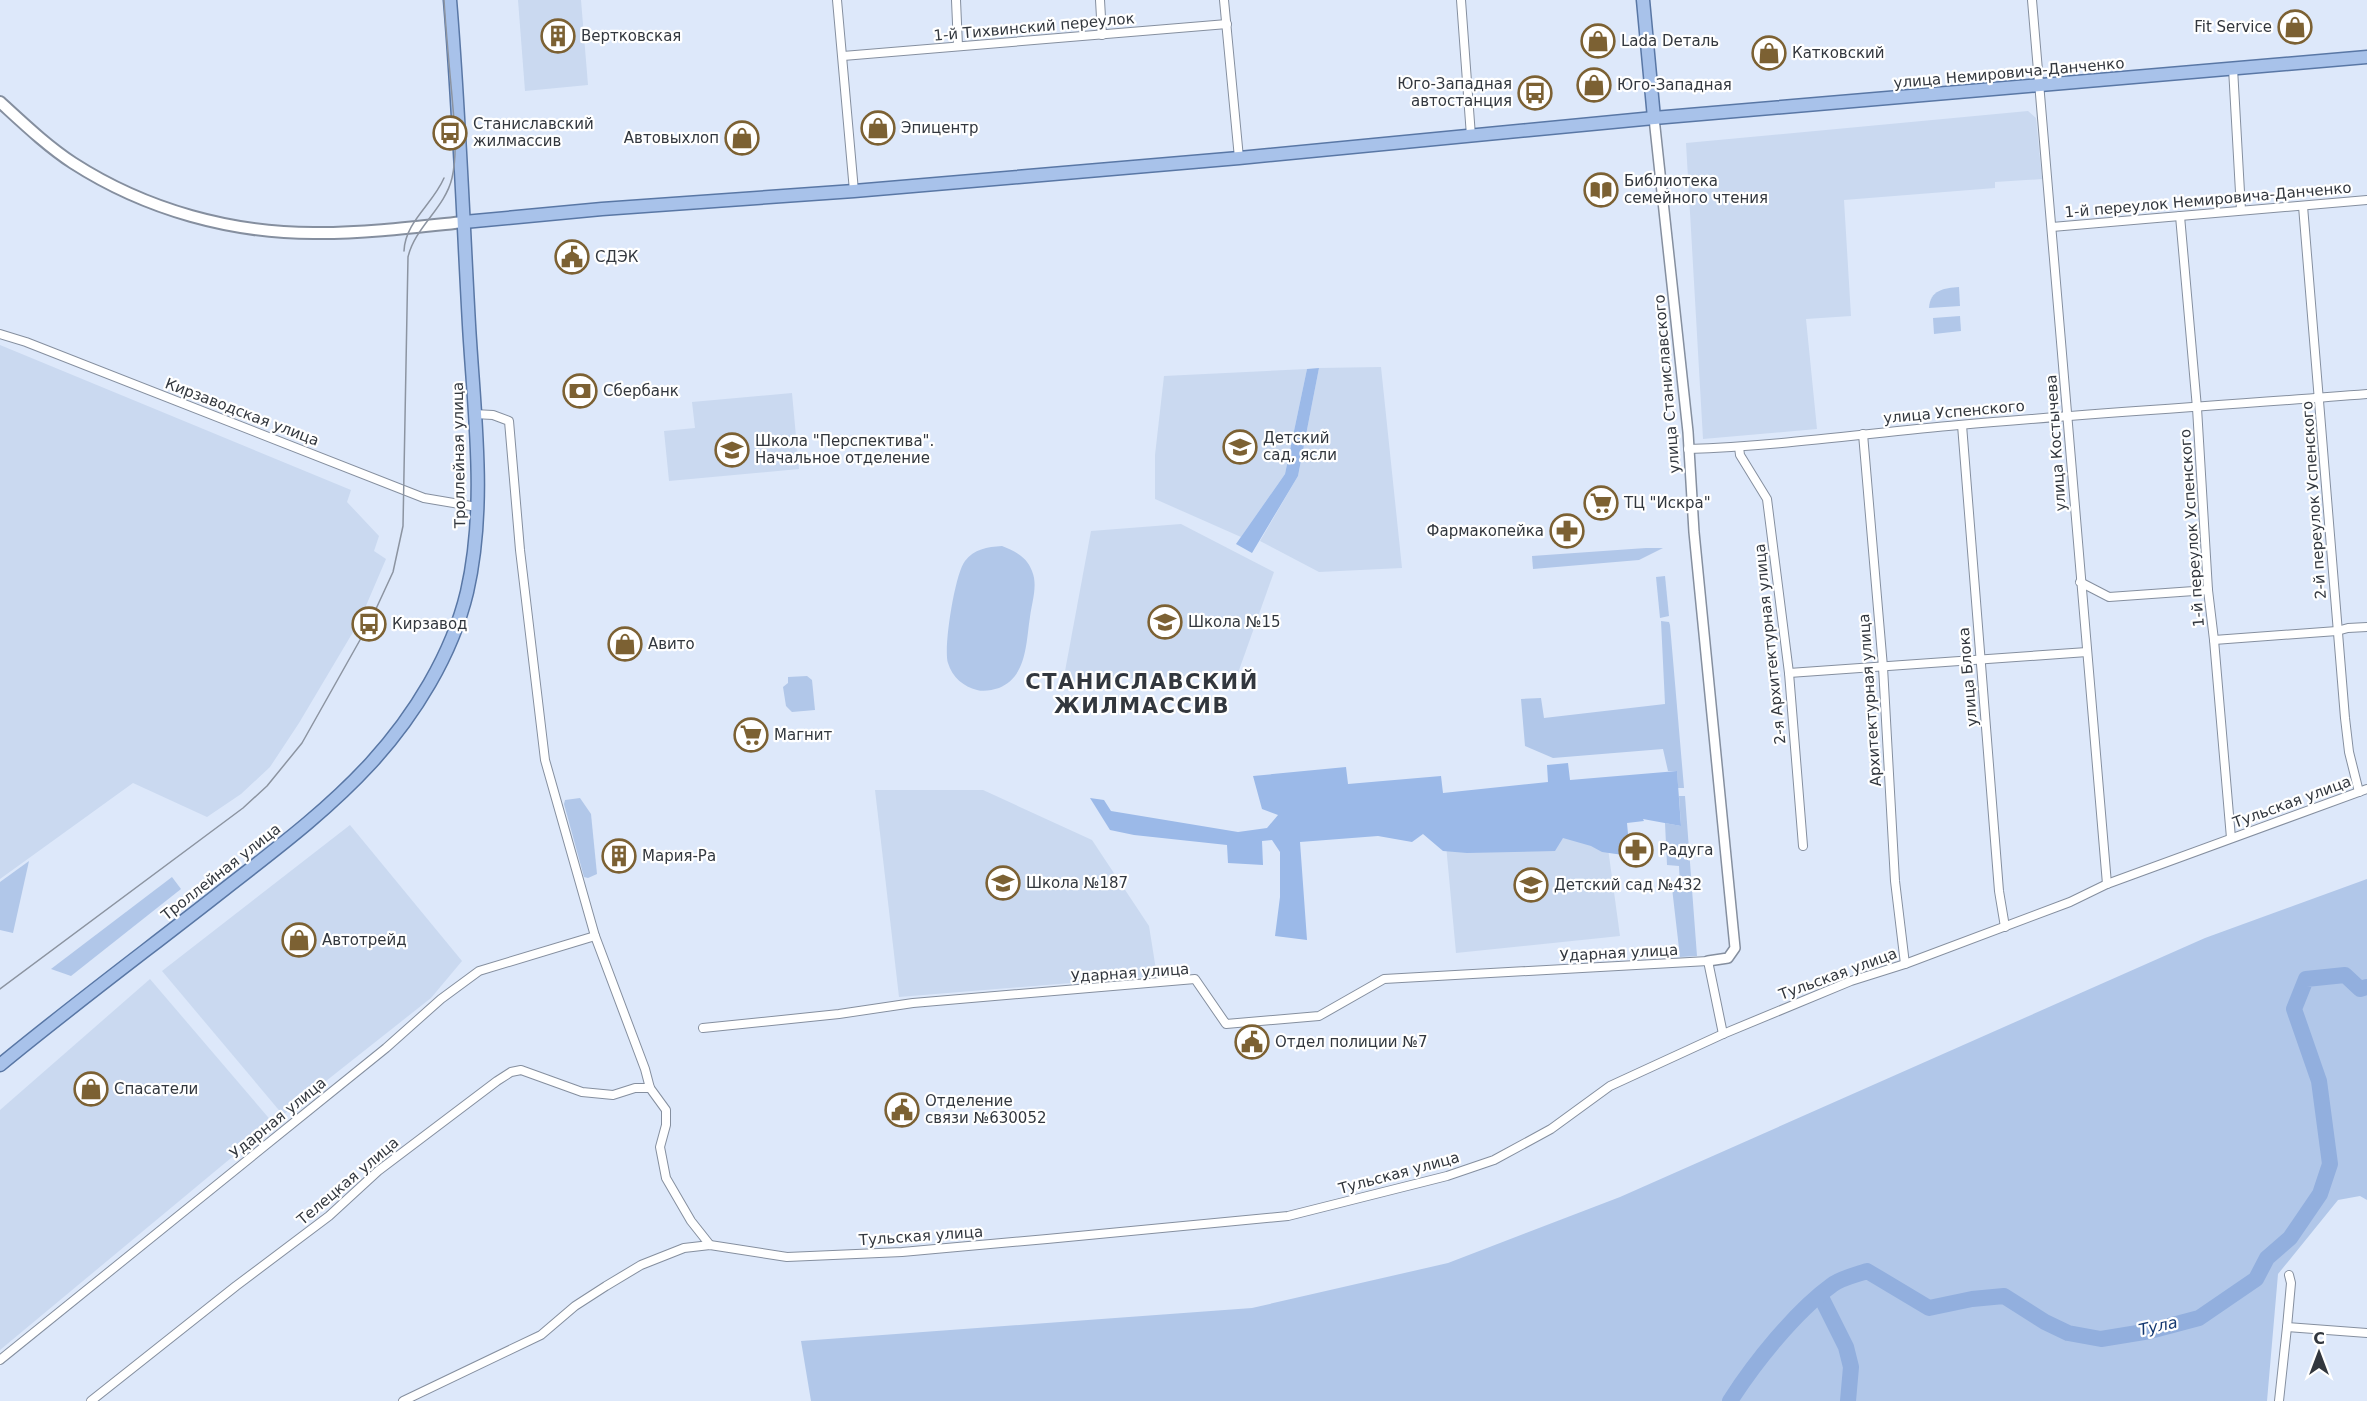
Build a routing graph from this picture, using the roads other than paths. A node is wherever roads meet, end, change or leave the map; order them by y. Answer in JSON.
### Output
{"nodes":[{"id":1,"x":450,"y":0,"type":"edge"},
{"id":2,"x":837,"y":0,"type":"edge"},
{"id":3,"x":956,"y":0,"type":"edge"},
{"id":4,"x":1101,"y":0,"type":"edge"},
{"id":5,"x":1224,"y":0,"type":"edge"},
{"id":6,"x":1461,"y":0,"type":"edge"},
{"id":7,"x":1643,"y":0,"type":"edge"},
{"id":8,"x":2032,"y":0,"type":"edge"},
{"id":9,"x":1227,"y":24,"type":"junction"},
{"id":10,"x":1102,"y":35,"type":"junction"},
{"id":11,"x":958,"y":46,"type":"junction"},
{"id":12,"x":843,"y":56,"type":"junction"},
{"id":13,"x":2367,"y":57,"type":"edge"},
{"id":14,"x":2233,"y":68,"type":"junction"},
{"id":15,"x":2040,"y":85,"type":"junction"},
{"id":16,"x":0,"y":102,"type":"edge"},
{"id":17,"x":1654,"y":118,"type":"junction"},
{"id":18,"x":1471,"y":136,"type":"junction"},
{"id":19,"x":1239,"y":158,"type":"junction"},
{"id":20,"x":854,"y":191,"type":"junction"},
{"id":21,"x":2367,"y":200,"type":"edge"},
{"id":22,"x":2303,"y":206,"type":"junction"},
{"id":23,"x":2241,"y":210,"type":"junction"},
{"id":24,"x":2180,"y":216,"type":"junction"},
{"id":25,"x":464,"y":222,"type":"junction"},
{"id":26,"x":2052,"y":226,"type":"junction"},
{"id":27,"x":0,"y":334,"type":"edge"},
{"id":28,"x":2367,"y":394,"type":"edge"},
{"id":29,"x":2320,"y":398,"type":"junction"},
{"id":30,"x":2197,"y":408,"type":"junction"},
{"id":31,"x":474,"y":414,"type":"junction"},
{"id":32,"x":2068,"y":416,"type":"junction"},
{"id":33,"x":1962,"y":425,"type":"junction"},
{"id":34,"x":1863,"y":434,"type":"junction"},
{"id":35,"x":1739,"y":447,"type":"junction"},
{"id":36,"x":1688,"y":449,"type":"junction"},
{"id":37,"x":477,"y":507,"type":"junction"},
{"id":38,"x":2080,"y":582,"type":"junction"},
{"id":39,"x":2208,"y":590,"type":"junction"},
{"id":40,"x":2367,"y":627,"type":"edge"},
{"id":41,"x":2337,"y":631,"type":"junction"},
{"id":42,"x":2214,"y":640,"type":"junction"},
{"id":43,"x":2087,"y":652,"type":"junction"},
{"id":44,"x":1980,"y":660,"type":"junction"},
{"id":45,"x":1883,"y":667,"type":"junction"},
{"id":46,"x":1789,"y":673,"type":"junction"},
{"id":47,"x":2363,"y":790,"type":"edge"},
{"id":48,"x":2231,"y":838,"type":"junction"},
{"id":49,"x":1803,"y":846,"type":"dead end"},
{"id":50,"x":2107,"y":884,"type":"junction"},
{"id":51,"x":2005,"y":927,"type":"junction"},
{"id":52,"x":595,"y":936,"type":"junction"},
{"id":53,"x":1708,"y":961,"type":"junction"},
{"id":54,"x":1905,"y":964,"type":"junction"},
{"id":55,"x":703,"y":1028,"type":"dead end"},
{"id":56,"x":1723,"y":1034,"type":"junction"},
{"id":57,"x":0,"y":1065,"type":"edge"},
{"id":58,"x":650,"y":1088,"type":"junction"},
{"id":59,"x":710,"y":1245,"type":"junction"},
{"id":60,"x":2289,"y":1275,"type":"dead end"},
{"id":61,"x":2287,"y":1327,"type":"junction"},
{"id":62,"x":2367,"y":1333,"type":"edge"},
{"id":63,"x":0,"y":1360,"type":"edge"},
{"id":64,"x":91,"y":1401,"type":"edge"},
{"id":65,"x":403,"y":1401,"type":"edge"},
{"id":66,"x":2279,"y":1401,"type":"edge"}],
"edges":[{"from":1,"to":25,"type":"main road","name":"Троллейная улица"},
{"from":2,"to":12,"type":"street"},
{"from":3,"to":11,"type":"street"},
{"from":4,"to":10,"type":"street"},
{"from":5,"to":9,"type":"street"},
{"from":6,"to":18,"type":"street"},
{"from":7,"to":17,"type":"main road","name":"улица Станиславского"},
{"from":8,"to":15,"type":"street","name":"улица Костычева"},
{"from":9,"to":10,"type":"street","name":"1-й Тихвинский переулок"},
{"from":9,"to":19,"type":"street"},
{"from":10,"to":11,"type":"street","name":"1-й Тихвинский переулок"},
{"from":11,"to":12,"type":"street","name":"1-й Тихвинский переулок"},
{"from":12,"to":20,"type":"street"},
{"from":13,"to":14,"type":"main road","name":"улица Немировича-Данченко"},
{"from":14,"to":15,"type":"main road","name":"улица Немировича-Данченко"},
{"from":14,"to":23,"type":"street"},
{"from":15,"to":17,"type":"main road","name":"улица Немировича-Данченко"},
{"from":15,"to":26,"type":"street","name":"улица Костычева"},
{"from":16,"to":25,"type":"main road"},
{"from":17,"to":18,"type":"main road","name":"улица Немировича-Данченко"},
{"from":17,"to":36,"type":"street","name":"улица Станиславского"},
{"from":18,"to":19,"type":"main road","name":"улица Немировича-Данченко"},
{"from":19,"to":20,"type":"main road","name":"улица Немировича-Данченко"},
{"from":20,"to":25,"type":"main road","name":"улица Немировича-Данченко"},
{"from":21,"to":22,"type":"street","name":"1-й переулок Немировича-Данченко"},
{"from":22,"to":23,"type":"street","name":"1-й переулок Немировича-Данченко"},
{"from":22,"to":29,"type":"street","name":"2-й переулок Успенского"},
{"from":23,"to":24,"type":"street","name":"1-й переулок Немировича-Данченко"},
{"from":24,"to":26,"type":"street","name":"1-й переулок Немировича-Данченко"},
{"from":24,"to":30,"type":"street","name":"1-й переулок Успенского"},
{"from":25,"to":31,"type":"main road","name":"Троллейная улица"},
{"from":26,"to":32,"type":"street","name":"улица Костычева"},
{"from":27,"to":37,"type":"street","name":"Кирзаводская улица"},
{"from":28,"to":29,"type":"street","name":"улица Успенского"},
{"from":29,"to":30,"type":"street","name":"улица Успенского"},
{"from":29,"to":41,"type":"street","name":"2-й переулок Успенского"},
{"from":30,"to":32,"type":"street","name":"улица Успенского"},
{"from":30,"to":39,"type":"street","name":"1-й переулок Успенского"},
{"from":31,"to":37,"type":"main road","name":"Троллейная улица"},
{"from":31,"to":52,"type":"street"},
{"from":32,"to":33,"type":"street","name":"улица Успенского"},
{"from":32,"to":38,"type":"street","name":"улица Костычева"},
{"from":33,"to":34,"type":"street","name":"улица Успенского"},
{"from":33,"to":44,"type":"street","name":"улица Блока"},
{"from":34,"to":35,"type":"street","name":"улица Успенского"},
{"from":34,"to":45,"type":"street","name":"Архитектурная улица"},
{"from":35,"to":36,"type":"street","name":"улица Успенского"},
{"from":35,"to":46,"type":"street","name":"2-я Архитектурная улица"},
{"from":36,"to":53,"type":"street","name":"улица Станиславского"},
{"from":37,"to":57,"type":"main road","name":"Троллейная улица"},
{"from":38,"to":39,"type":"street"},
{"from":38,"to":43,"type":"street","name":"улица Костычева"},
{"from":39,"to":42,"type":"street","name":"1-й переулок Успенского"},
{"from":40,"to":41,"type":"street"},
{"from":41,"to":42,"type":"street"},
{"from":41,"to":47,"type":"street","name":"2-й переулок Успенского"},
{"from":42,"to":48,"type":"street","name":"1-й переулок Успенского"},
{"from":43,"to":44,"type":"street"},
{"from":43,"to":50,"type":"street","name":"улица Костычева"},
{"from":44,"to":45,"type":"street"},
{"from":44,"to":51,"type":"street","name":"улица Блока"},
{"from":45,"to":46,"type":"street"},
{"from":45,"to":54,"type":"street","name":"Архитектурная улица"},
{"from":46,"to":49,"type":"street","name":"2-я Архитектурная улица"},
{"from":47,"to":48,"type":"street","name":"Тульская улица"},
{"from":48,"to":50,"type":"street","name":"Тульская улица"},
{"from":50,"to":51,"type":"street","name":"Тульская улица"},
{"from":51,"to":54,"type":"street","name":"Тульская улица"},
{"from":52,"to":58,"type":"street"},
{"from":52,"to":63,"type":"street","name":"Ударная улица"},
{"from":53,"to":55,"type":"street","name":"Ударная улица"},
{"from":53,"to":56,"type":"street"},
{"from":54,"to":56,"type":"street","name":"Тульская улица"},
{"from":56,"to":59,"type":"street","name":"Тульская улица"},
{"from":58,"to":59,"type":"street"},
{"from":58,"to":64,"type":"street","name":"Телецкая улица"},
{"from":59,"to":65,"type":"street","name":"Тульская улица"},
{"from":60,"to":61,"type":"street"},
{"from":61,"to":62,"type":"street"},
{"from":61,"to":66,"type":"street"}]}
